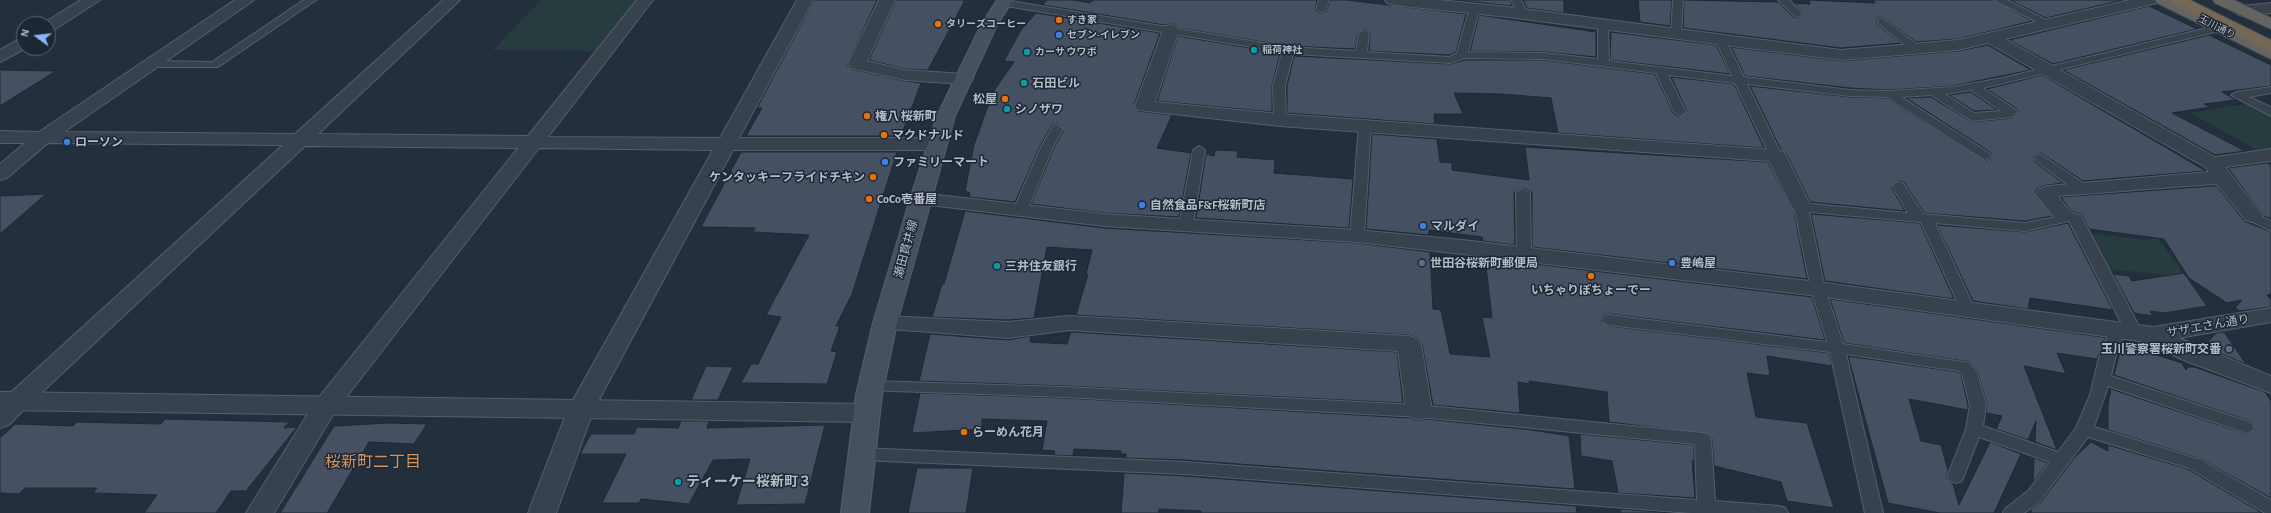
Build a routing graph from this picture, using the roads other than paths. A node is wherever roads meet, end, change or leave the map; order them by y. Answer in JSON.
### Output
{"nodes":[{"id":1,"x":92,"y":0,"type":"edge"},
{"id":2,"x":246,"y":0,"type":"edge"},
{"id":3,"x":311,"y":0,"type":"edge"},
{"id":4,"x":452,"y":0,"type":"edge"},
{"id":5,"x":645,"y":0,"type":"edge"},
{"id":6,"x":805,"y":0,"type":"edge"},
{"id":7,"x":887,"y":0,"type":"edge"},
{"id":8,"x":1393,"y":0,"type":"edge"},
{"id":9,"x":1678,"y":0,"type":"edge"},
{"id":10,"x":1783,"y":0,"type":"edge"},
{"id":11,"x":1999,"y":0,"type":"edge"},
{"id":12,"x":2151,"y":0,"type":"edge"},
{"id":13,"x":2163,"y":0,"type":"edge"},
{"id":14,"x":2178,"y":0,"type":"edge"},
{"id":15,"x":2202,"y":0,"type":"edge"},
{"id":16,"x":2221,"y":0,"type":"edge"},
{"id":17,"x":1005,"y":2,"type":"edge"},
{"id":18,"x":1520,"y":7,"type":"edge"},
{"id":19,"x":1474,"y":10,"type":"junction"},
{"id":20,"x":1798,"y":14,"type":"dead end"},
{"id":21,"x":1882,"y":21,"type":"dead end"},
{"id":22,"x":56,"y":22,"type":"edge"},
{"id":23,"x":2270,"y":22,"type":"edge"},
{"id":24,"x":2047,"y":23,"type":"junction"},
{"id":25,"x":1603,"y":24,"type":"junction"},
{"id":26,"x":2219,"y":28,"type":"junction"},
{"id":27,"x":1171,"y":30,"type":"junction"},
{"id":28,"x":1364,"y":33,"type":"dead end"},
{"id":29,"x":1676,"y":34,"type":"junction"},
{"id":30,"x":1991,"y":38,"type":"junction"},
{"id":31,"x":1720,"y":39,"type":"junction"},
{"id":32,"x":16,"y":47,"type":"edge"},
{"id":33,"x":2271,"y":47,"type":"edge"},
{"id":34,"x":1915,"y":48,"type":"junction"},
{"id":35,"x":1288,"y":50,"type":"junction"},
{"id":36,"x":1361,"y":54,"type":"junction"},
{"id":37,"x":2271,"y":54,"type":"edge"},
{"id":38,"x":1462,"y":55,"type":"junction"},
{"id":39,"x":0,"y":57,"type":"edge"},
{"id":40,"x":1603,"y":63,"type":"junction"},
{"id":41,"x":153,"y":64,"type":"junction"},
{"id":42,"x":1660,"y":70,"type":"junction"},
{"id":43,"x":2048,"y":70,"type":"junction"},
{"id":44,"x":964,"y":79,"type":"junction"},
{"id":45,"x":1738,"y":80,"type":"junction"},
{"id":46,"x":1973,"y":86,"type":"junction"},
{"id":47,"x":2271,"y":90,"type":"edge"},
{"id":48,"x":1933,"y":91,"type":"junction"},
{"id":49,"x":1889,"y":94,"type":"junction"},
{"id":50,"x":1680,"y":112,"type":"dead end"},
{"id":51,"x":2271,"y":112,"type":"edge"},
{"id":52,"x":1280,"y":120,"type":"junction"},
{"id":53,"x":1365,"y":126,"type":"junction"},
{"id":54,"x":1057,"y":129,"type":"dead end"},
{"id":55,"x":0,"y":136,"type":"edge"},
{"id":56,"x":44,"y":137,"type":"junction"},
{"id":57,"x":301,"y":139,"type":"junction"},
{"id":58,"x":534,"y":142,"type":"junction"},
{"id":59,"x":726,"y":144,"type":"junction"},
{"id":60,"x":936,"y":144,"type":"junction"},
{"id":61,"x":1199,"y":150,"type":"dead end"},
{"id":62,"x":2271,"y":155,"type":"edge"},
{"id":63,"x":1776,"y":156,"type":"junction"},
{"id":64,"x":1985,"y":156,"type":"dead end"},
{"id":65,"x":2040,"y":158,"type":"dead end"},
{"id":66,"x":2212,"y":163,"type":"junction"},
{"id":67,"x":0,"y":174,"type":"edge"},
{"id":68,"x":2224,"y":180,"type":"junction"},
{"id":69,"x":1898,"y":186,"type":"dead end"},
{"id":70,"x":2081,"y":188,"type":"junction"},
{"id":71,"x":1523,"y":193,"type":"dead end"},
{"id":72,"x":920,"y":199,"type":"junction"},
{"id":73,"x":1802,"y":207,"type":"junction"},
{"id":74,"x":1020,"y":211,"type":"junction"},
{"id":75,"x":2061,"y":213,"type":"junction"},
{"id":76,"x":2252,"y":216,"type":"joint"},
{"id":77,"x":1922,"y":218,"type":"junction"},
{"id":78,"x":1186,"y":225,"type":"junction"},
{"id":79,"x":2271,"y":227,"type":"edge"},
{"id":80,"x":1357,"y":236,"type":"junction"},
{"id":81,"x":1524,"y":254,"type":"junction"},
{"id":82,"x":1818,"y":289,"type":"junction"},
{"id":83,"x":1968,"y":310,"type":"junction"},
{"id":84,"x":2271,"y":314,"type":"edge"},
{"id":85,"x":1609,"y":320,"type":"dead end"},
{"id":86,"x":885,"y":323,"type":"junction"},
{"id":87,"x":2135,"y":334,"type":"junction"},
{"id":88,"x":1837,"y":348,"type":"junction"},
{"id":89,"x":2103,"y":379,"type":"junction"},
{"id":90,"x":2271,"y":385,"type":"edge"},
{"id":91,"x":871,"y":386,"type":"junction"},
{"id":92,"x":325,"y":407,"type":"junction"},
{"id":93,"x":5,"y":408,"type":"edge"},
{"id":94,"x":580,"y":409,"type":"junction"},
{"id":95,"x":1419,"y":411,"type":"junction"},
{"id":96,"x":865,"y":413,"type":"junction"},
{"id":97,"x":2246,"y":427,"type":"dead end"},
{"id":98,"x":1974,"y":428,"type":"junction"},
{"id":99,"x":2084,"y":430,"type":"junction"},
{"id":100,"x":861,"y":454,"type":"junction"},
{"id":101,"x":2060,"y":459,"type":"junction"},
{"id":102,"x":1956,"y":477,"type":"dead end"},
{"id":103,"x":2271,"y":508,"type":"edge"},
{"id":104,"x":1707,"y":510,"type":"edge"},
{"id":105,"x":260,"y":513,"type":"edge"},
{"id":106,"x":542,"y":513,"type":"edge"},
{"id":107,"x":855,"y":513,"type":"edge"},
{"id":108,"x":1779,"y":513,"type":"edge"},
{"id":109,"x":1874,"y":513,"type":"edge"},
{"id":110,"x":2012,"y":513,"type":"edge"}],
"edges":[{"from":1,"to":22,"type":"street"},
{"from":2,"to":41,"type":"street"},
{"from":3,"to":41,"type":"lane"},
{"from":4,"to":57,"type":"street"},
{"from":5,"to":58,"type":"street"},
{"from":6,"to":59,"type":"street"},
{"from":7,"to":44,"type":"street"},
{"from":8,"to":19,"type":"street"},
{"from":9,"to":29,"type":"lane"},
{"from":10,"to":20,"type":"lane"},
{"from":11,"to":24,"type":"lane"},
{"from":12,"to":24,"type":"street"},
{"from":13,"to":26,"type":"highway","name":"玉川通り"},
{"from":14,"to":33,"type":"highway"},
{"from":15,"to":23,"type":"highway"},
{"from":16,"to":23,"type":"highway"},
{"from":17,"to":27,"type":"lane"},
{"from":17,"to":44,"type":"main road","name":"瀬田貫井線"},
{"from":18,"to":19,"type":"street"},
{"from":18,"to":25,"type":"street"},
{"from":19,"to":38,"type":"lane"},
{"from":21,"to":34,"type":"lane"},
{"from":24,"to":30,"type":"street"},
{"from":25,"to":29,"type":"street"},
{"from":25,"to":40,"type":"lane"},
{"from":26,"to":37,"type":"highway","name":"玉川通り"},
{"from":26,"to":43,"type":"lane"},
{"from":27,"to":35,"type":"lane"},
{"from":27,"to":52,"type":"street"},
{"from":28,"to":36,"type":"lane"},
{"from":29,"to":31,"type":"street"},
{"from":30,"to":34,"type":"street"},
{"from":30,"to":43,"type":"street"},
{"from":31,"to":34,"type":"street"},
{"from":31,"to":45,"type":"lane"},
{"from":32,"to":39,"type":"street"},
{"from":35,"to":36,"type":"lane"},
{"from":35,"to":52,"type":"lane"},
{"from":36,"to":38,"type":"lane"},
{"from":38,"to":40,"type":"lane"},
{"from":40,"to":42,"type":"lane"},
{"from":41,"to":56,"type":"street"},
{"from":42,"to":45,"type":"lane"},
{"from":42,"to":50,"type":"lane"},
{"from":43,"to":46,"type":"lane"},
{"from":43,"to":66,"type":"street"},
{"from":44,"to":60,"type":"main road","name":"瀬田貫井線"},
{"from":45,"to":49,"type":"lane"},
{"from":45,"to":63,"type":"lane"},
{"from":46,"to":48,"type":"lane"},
{"from":46,"to":48,"type":"lane"},
{"from":47,"to":51,"type":"lane"},
{"from":48,"to":49,"type":"lane"},
{"from":49,"to":64,"type":"lane"},
{"from":52,"to":53,"type":"street"},
{"from":53,"to":63,"type":"street"},
{"from":53,"to":80,"type":"lane"},
{"from":54,"to":74,"type":"lane"},
{"from":55,"to":56,"type":"street"},
{"from":56,"to":57,"type":"street"},
{"from":56,"to":67,"type":"street"},
{"from":57,"to":58,"type":"street"},
{"from":57,"to":93,"type":"street"},
{"from":58,"to":59,"type":"street"},
{"from":58,"to":92,"type":"street"},
{"from":59,"to":60,"type":"street"},
{"from":59,"to":94,"type":"street"},
{"from":60,"to":72,"type":"main road","name":"瀬田貫井線"},
{"from":61,"to":78,"type":"lane"},
{"from":62,"to":66,"type":"street"},
{"from":63,"to":73,"type":"street"},
{"from":65,"to":70,"type":"lane"},
{"from":66,"to":68,"type":"street"},
{"from":68,"to":70,"type":"street"},
{"from":68,"to":76,"type":"street"},
{"from":69,"to":77,"type":"lane"},
{"from":70,"to":75,"type":"street"},
{"from":71,"to":81,"type":"lane"},
{"from":72,"to":74,"type":"street"},
{"from":72,"to":86,"type":"main road","name":"瀬田貫井線"},
{"from":73,"to":77,"type":"lane"},
{"from":73,"to":82,"type":"lane"},
{"from":74,"to":78,"type":"street"},
{"from":75,"to":77,"type":"lane"},
{"from":75,"to":87,"type":"lane"},
{"from":76,"to":79,"type":"lane"},
{"from":77,"to":83,"type":"lane"},
{"from":78,"to":80,"type":"street"},
{"from":80,"to":81,"type":"street"},
{"from":81,"to":82,"type":"street"},
{"from":82,"to":83,"type":"street"},
{"from":82,"to":88,"type":"lane"},
{"from":83,"to":87,"type":"street"},
{"from":84,"to":87,"type":"street","name":"サザエさん通り"},
{"from":85,"to":88,"type":"lane"},
{"from":86,"to":91,"type":"main road","name":"瀬田貫井線"},
{"from":86,"to":95,"type":"street"},
{"from":87,"to":89,"type":"lane"},
{"from":87,"to":90,"type":"street","name":"サザエさん通り"},
{"from":88,"to":98,"type":"lane"},
{"from":88,"to":109,"type":"lane"},
{"from":89,"to":97,"type":"lane"},
{"from":89,"to":99,"type":"lane"},
{"from":91,"to":95,"type":"lane"},
{"from":91,"to":96,"type":"main road","name":"瀬田貫井線"},
{"from":92,"to":93,"type":"street"},
{"from":92,"to":94,"type":"street"},
{"from":92,"to":105,"type":"street"},
{"from":94,"to":96,"type":"street"},
{"from":94,"to":106,"type":"street"},
{"from":95,"to":104,"type":"lane"},
{"from":96,"to":100,"type":"main road","name":"瀬田貫井線"},
{"from":98,"to":101,"type":"lane"},
{"from":98,"to":102,"type":"lane"},
{"from":99,"to":101,"type":"lane"},
{"from":99,"to":103,"type":"lane"},
{"from":100,"to":104,"type":"lane"},
{"from":100,"to":107,"type":"main road","name":"瀬田貫井線"},
{"from":101,"to":110,"type":"lane"},
{"from":104,"to":108,"type":"lane"}]}
